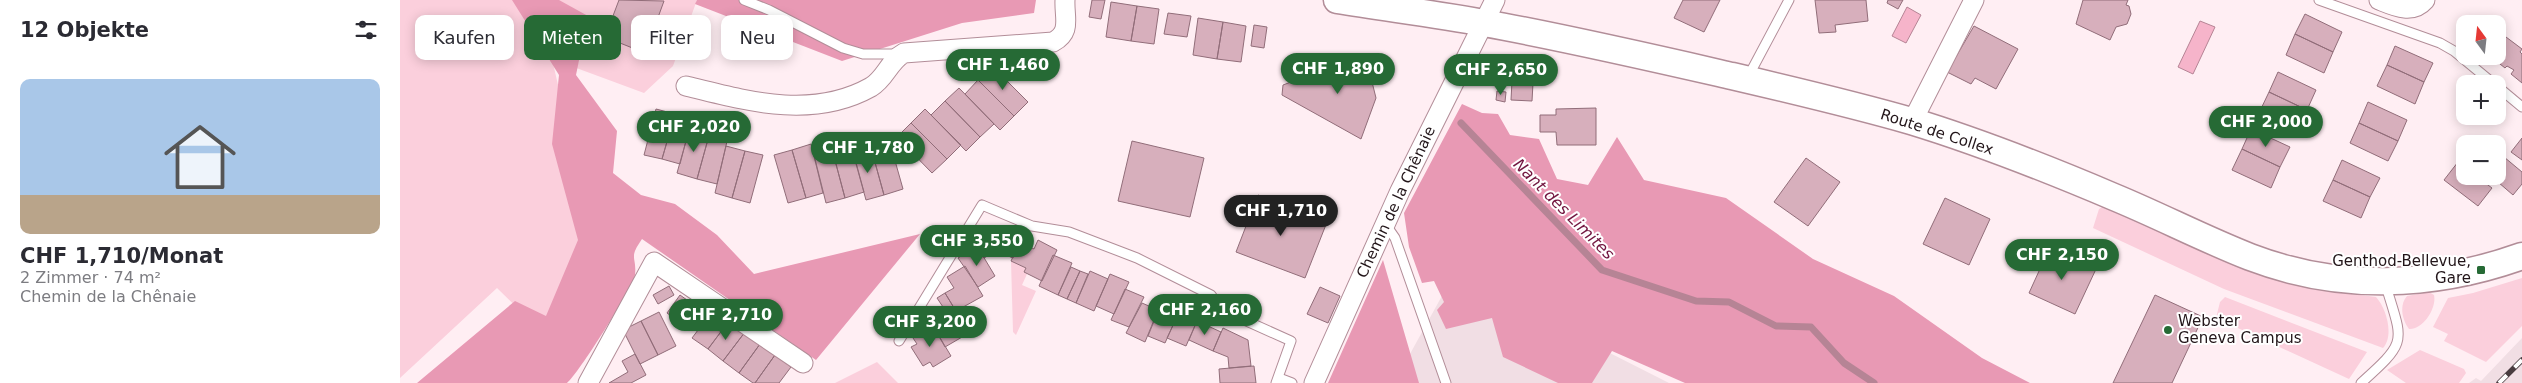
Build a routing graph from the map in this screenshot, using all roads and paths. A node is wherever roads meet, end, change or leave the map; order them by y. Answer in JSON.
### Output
{"nodes":[{"id":1,"x":744,"y":0,"type":"edge"},
{"id":2,"x":1065,"y":0,"type":"edge"},
{"id":3,"x":1337,"y":0,"type":"edge"},
{"id":4,"x":1495,"y":0,"type":"edge"},
{"id":5,"x":1789,"y":0,"type":"edge"},
{"id":6,"x":1974,"y":0,"type":"edge"},
{"id":7,"x":2319,"y":0,"type":"edge"},
{"id":8,"x":2379,"y":0,"type":"edge"},
{"id":9,"x":2425,"y":0,"type":"edge"},
{"id":10,"x":1483,"y":23,"type":"junction"},
{"id":11,"x":904,"y":53,"type":"junction"},
{"id":12,"x":2483,"y":75,"type":"edge"},
{"id":13,"x":1747,"y":80,"type":"junction"},
{"id":14,"x":686,"y":86,"type":"dead end"},
{"id":15,"x":2506,"y":94,"type":"edge"},
{"id":16,"x":2522,"y":107,"type":"edge"},
{"id":17,"x":1912,"y":122,"type":"junction"},
{"id":18,"x":1386,"y":225,"type":"junction"},
{"id":19,"x":2522,"y":256,"type":"edge"},
{"id":20,"x":2385,"y":283,"type":"junction"},
{"id":21,"x":899,"y":341,"type":"dead end"},
{"id":22,"x":803,"y":363,"type":"dead end"},
{"id":23,"x":1277,"y":380,"type":"edge"},
{"id":24,"x":588,"y":383,"type":"edge"},
{"id":25,"x":1292,"y":383,"type":"edge"},
{"id":26,"x":1314,"y":383,"type":"edge"},
{"id":27,"x":1446,"y":383,"type":"edge"},
{"id":28,"x":2361,"y":383,"type":"edge"}],
"edges":[{"from":1,"to":11,"type":"lane"},
{"from":2,"to":11,"type":"street"},
{"from":3,"to":10,"type":"street","name":"Route de Collex"},
{"from":4,"to":10,"type":"street","name":"Chemin de la Chênaie"},
{"from":5,"to":13,"type":"lane"},
{"from":6,"to":17,"type":"street"},
{"from":7,"to":12,"type":"lane"},
{"from":8,"to":9,"type":"street"},
{"from":10,"to":13,"type":"street","name":"Route de Collex"},
{"from":10,"to":18,"type":"street","name":"Chemin de la Chênaie"},
{"from":11,"to":14,"type":"street"},
{"from":13,"to":17,"type":"street","name":"Route de Collex"},
{"from":15,"to":16,"type":"lane"},
{"from":17,"to":20,"type":"street","name":"Route de Collex"},
{"from":18,"to":26,"type":"street","name":"Chemin de la Chênaie"},
{"from":18,"to":27,"type":"lane"},
{"from":19,"to":20,"type":"street","name":"Route de Collex"},
{"from":20,"to":28,"type":"lane"},
{"from":21,"to":23,"type":"lane"},
{"from":22,"to":24,"type":"street"},
{"from":23,"to":25,"type":"lane"}]}
